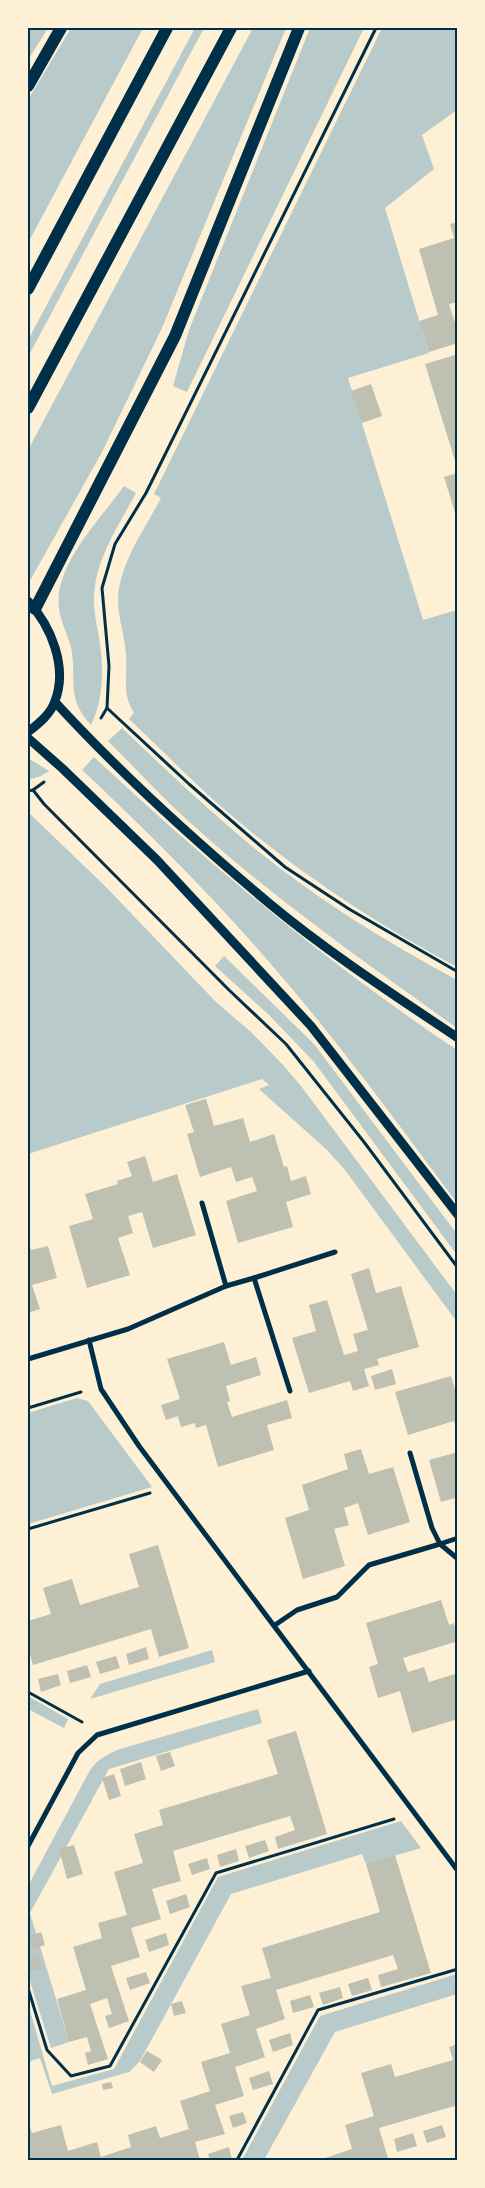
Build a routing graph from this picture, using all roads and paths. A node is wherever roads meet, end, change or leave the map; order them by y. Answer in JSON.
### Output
{"nodes":[{"id":1,"x":61,"y":28,"type":"edge"},
{"id":2,"x":167,"y":28,"type":"edge"},
{"id":3,"x":231,"y":28,"type":"edge"},
{"id":4,"x":299,"y":28,"type":"edge"},
{"id":5,"x":376,"y":28,"type":"edge"},
{"id":6,"x":28,"y":86,"type":"edge"},
{"id":7,"x":28,"y":289,"type":"edge"},
{"id":8,"x":28,"y":408,"type":"edge"},
{"id":9,"x":32,"y":605,"type":"edge"},
{"id":10,"x":55,"y":702,"type":"junction"},
{"id":11,"x":107,"y":708,"type":"junction"},
{"id":12,"x":28,"y":732,"type":"edge"},
{"id":13,"x":88,"y":737,"type":"junction"},
{"id":14,"x":28,"y":738,"type":"edge"},
{"id":15,"x":63,"y":769,"type":"junction"},
{"id":16,"x":28,"y":790,"type":"edge"},
{"id":17,"x":32,"y":790,"type":"junction"},
{"id":18,"x":458,"y":972,"type":"edge"},
{"id":19,"x":458,"y":1038,"type":"edge"},
{"id":20,"x":202,"y":1203,"type":"dead end"},
{"id":21,"x":458,"y":1214,"type":"edge"},
{"id":22,"x":335,"y":1252,"type":"dead end"},
{"id":23,"x":458,"y":1268,"type":"edge"},
{"id":24,"x":254,"y":1278,"type":"junction"},
{"id":25,"x":226,"y":1286,"type":"junction"},
{"id":26,"x":89,"y":1340,"type":"junction"},
{"id":27,"x":28,"y":1359,"type":"edge"},
{"id":28,"x":101,"y":1389,"type":"junction"},
{"id":29,"x":290,"y":1391,"type":"dead end"},
{"id":30,"x":28,"y":1408,"type":"edge"},
{"id":31,"x":410,"y":1454,"type":"dead end"},
{"id":32,"x":170,"y":1488,"type":"junction"},
{"id":33,"x":28,"y":1529,"type":"edge"},
{"id":34,"x":458,"y":1538,"type":"edge"},
{"id":35,"x":440,"y":1544,"type":"junction"},
{"id":36,"x":458,"y":1558,"type":"edge"},
{"id":37,"x":275,"y":1625,"type":"junction"},
{"id":38,"x":309,"y":1671,"type":"junction"},
{"id":39,"x":28,"y":1692,"type":"edge"},
{"id":40,"x":97,"y":1735,"type":"junction"},
{"id":41,"x":411,"y":1808,"type":"junction"},
{"id":42,"x":28,"y":1846,"type":"edge"},
{"id":43,"x":458,"y":1871,"type":"edge"},
{"id":44,"x":458,"y":1969,"type":"edge"},
{"id":45,"x":28,"y":1988,"type":"edge"},
{"id":46,"x":237,"y":2160,"type":"edge"}],
"edges":[{"from":1,"to":6,"type":"main road"},
{"from":2,"to":7,"type":"main road"},
{"from":3,"to":8,"type":"main road"},
{"from":4,"to":9,"type":"main road"},
{"from":5,"to":11,"type":"path"},
{"from":9,"to":10,"type":"street"},
{"from":10,"to":12,"type":"street"},
{"from":10,"to":13,"type":"street"},
{"from":11,"to":13,"type":"path"},
{"from":11,"to":18,"type":"path"},
{"from":13,"to":19,"type":"street"},
{"from":14,"to":15,"type":"street"},
{"from":15,"to":17,"type":"path"},
{"from":15,"to":21,"type":"street"},
{"from":16,"to":17,"type":"path"},
{"from":17,"to":23,"type":"path"},
{"from":20,"to":25,"type":"street"},
{"from":22,"to":24,"type":"street"},
{"from":24,"to":25,"type":"street"},
{"from":24,"to":29,"type":"street"},
{"from":25,"to":26,"type":"street"},
{"from":26,"to":27,"type":"street"},
{"from":26,"to":28,"type":"street"},
{"from":28,"to":30,"type":"path"},
{"from":28,"to":32,"type":"street"},
{"from":31,"to":35,"type":"street"},
{"from":32,"to":33,"type":"path"},
{"from":32,"to":37,"type":"street"},
{"from":34,"to":35,"type":"street"},
{"from":35,"to":36,"type":"street"},
{"from":35,"to":37,"type":"street"},
{"from":37,"to":38,"type":"street"},
{"from":38,"to":40,"type":"street"},
{"from":38,"to":41,"type":"street"},
{"from":39,"to":40,"type":"path"},
{"from":40,"to":42,"type":"street"},
{"from":41,"to":43,"type":"street"},
{"from":41,"to":45,"type":"path"},
{"from":44,"to":46,"type":"path"}]}
